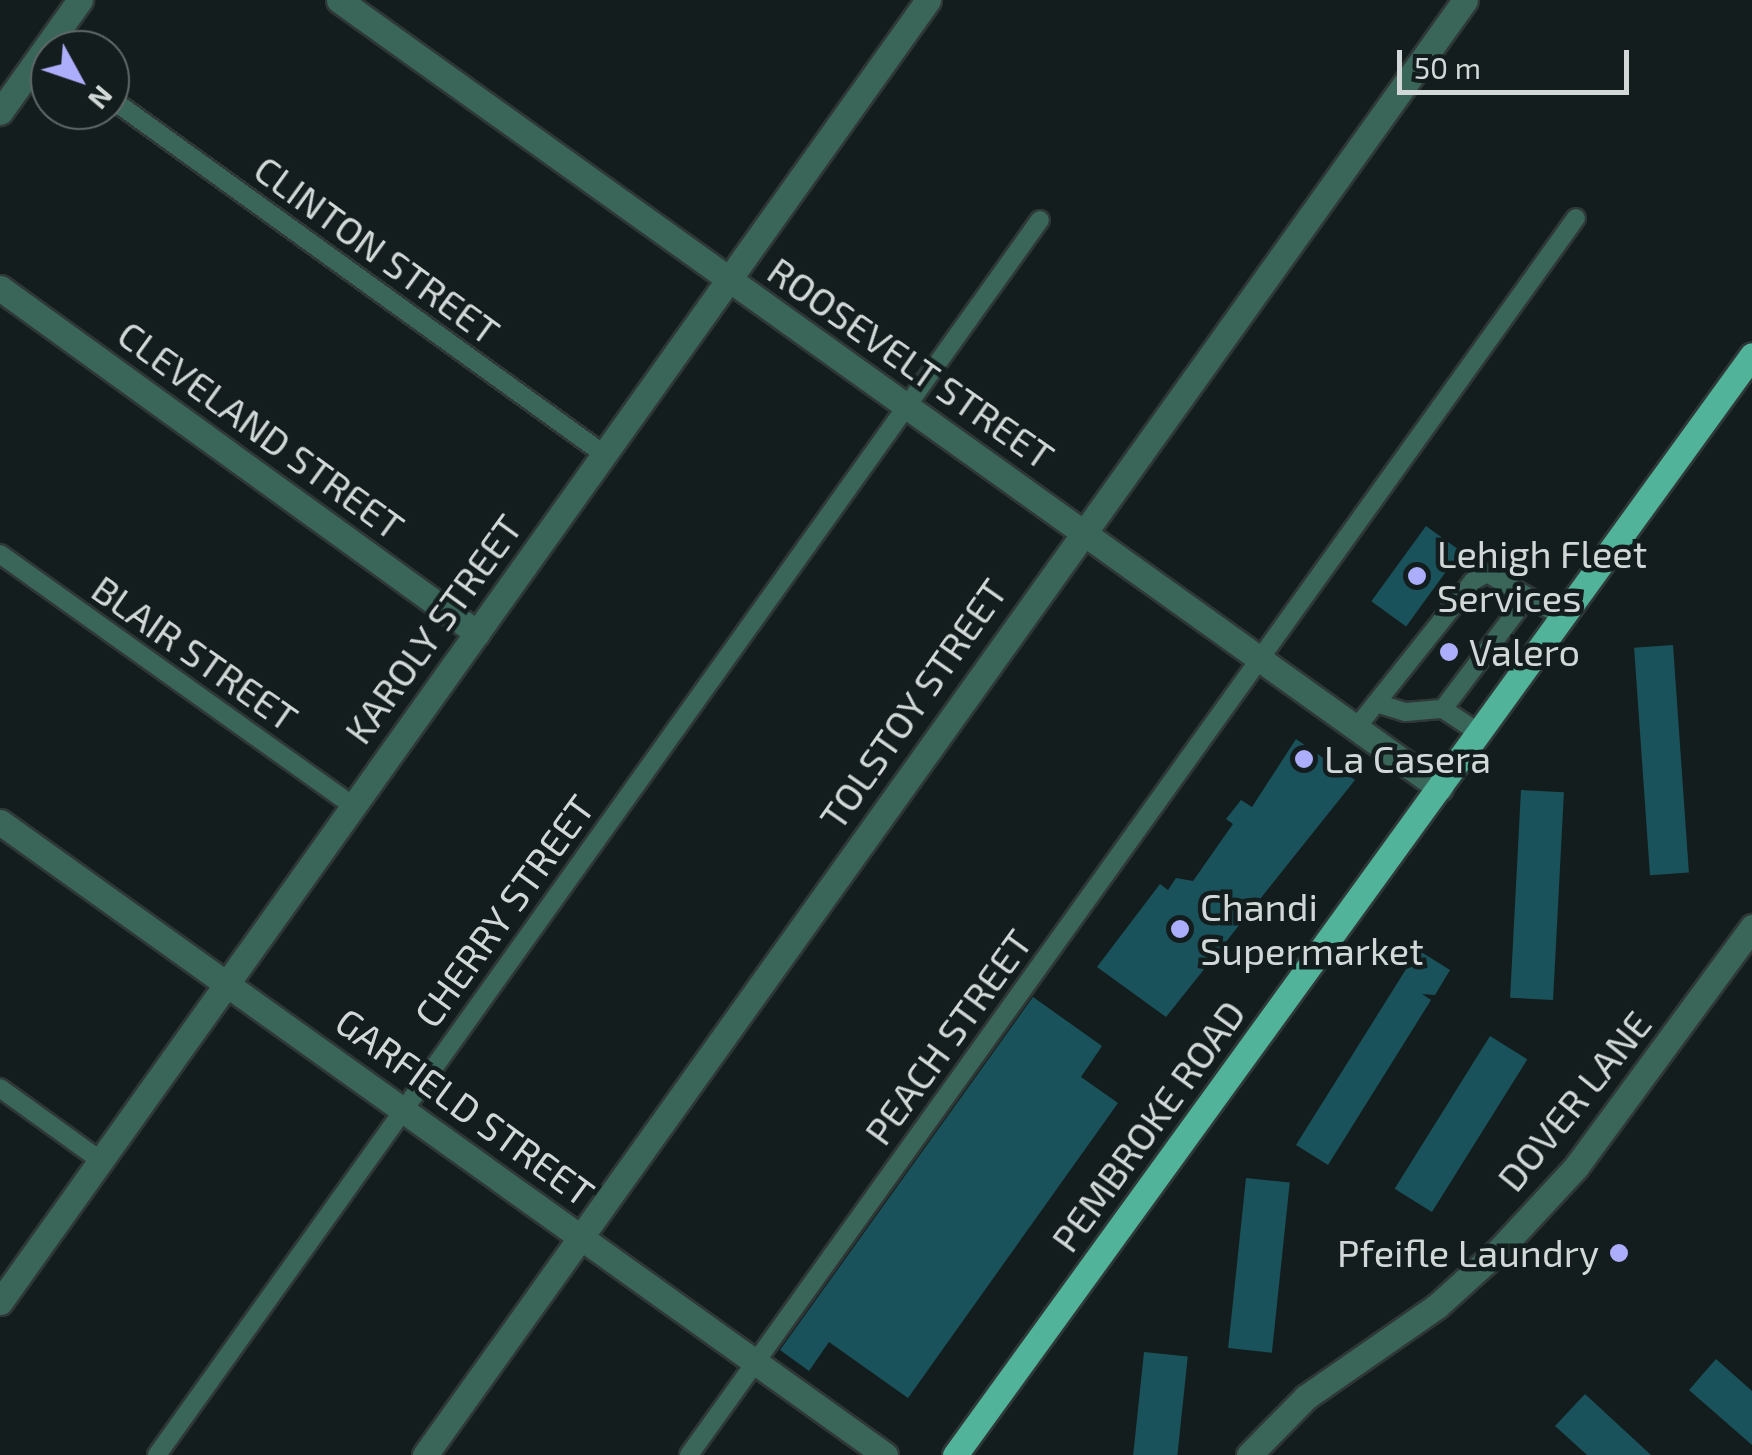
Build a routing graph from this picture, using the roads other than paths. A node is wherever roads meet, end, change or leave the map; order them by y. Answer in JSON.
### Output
{"nodes":[{"id":1,"x":80,"y":0,"type":"edge"},
{"id":2,"x":339,"y":0,"type":"edge"},
{"id":3,"x":928,"y":0,"type":"edge"},
{"id":4,"x":1465,"y":0,"type":"edge"},
{"id":5,"x":61,"y":30,"type":"edge"},
{"id":6,"x":30,"y":74,"type":"edge"},
{"id":7,"x":0,"y":112,"type":"edge"},
{"id":8,"x":130,"y":112,"type":"edge"},
{"id":9,"x":1576,"y":218,"type":"dead end"},
{"id":10,"x":1040,"y":220,"type":"dead end"},
{"id":11,"x":729,"y":280,"type":"junction"},
{"id":12,"x":0,"y":288,"type":"edge"},
{"id":13,"x":1752,"y":355,"type":"edge"},
{"id":14,"x":906,"y":406,"type":"junction"},
{"id":15,"x":606,"y":455,"type":"junction"},
{"id":16,"x":1083,"y":529,"type":"junction"},
{"id":17,"x":0,"y":554,"type":"edge"},
{"id":18,"x":1528,"y":596,"type":"junction"},
{"id":19,"x":1563,"y":617,"type":"junction"},
{"id":20,"x":477,"y":632,"type":"junction"},
{"id":21,"x":1262,"y":658,"type":"junction"},
{"id":22,"x":1376,"y":703,"type":"junction"},
{"id":23,"x":1444,"y":709,"type":"junction"},
{"id":24,"x":1357,"y":727,"type":"junction"},
{"id":25,"x":1479,"y":733,"type":"junction"},
{"id":26,"x":1440,"y":788,"type":"junction"},
{"id":27,"x":352,"y":805,"type":"junction"},
{"id":28,"x":0,"y":822,"type":"edge"},
{"id":29,"x":1752,"y":927,"type":"edge"},
{"id":30,"x":225,"y":982,"type":"junction"},
{"id":31,"x":0,"y":1088,"type":"edge"},
{"id":32,"x":402,"y":1109,"type":"junction"},
{"id":33,"x":100,"y":1160,"type":"junction"},
{"id":34,"x":580,"y":1236,"type":"junction"},
{"id":35,"x":0,"y":1302,"type":"edge"},
{"id":36,"x":756,"y":1361,"type":"junction"},
{"id":37,"x":157,"y":1455,"type":"edge"},
{"id":38,"x":426,"y":1455,"type":"edge"},
{"id":39,"x":689,"y":1455,"type":"edge"},
{"id":40,"x":884,"y":1455,"type":"edge"},
{"id":41,"x":955,"y":1455,"type":"edge"},
{"id":42,"x":1248,"y":1455,"type":"edge"}],
"edges":[{"from":1,"to":5,"type":"street"},
{"from":2,"to":11,"type":"street","name":"ROOSEVELT STREET"},
{"from":3,"to":11,"type":"street","name":"KAROLY STREET"},
{"from":4,"to":16,"type":"street","name":"TOLSTOY STREET"},
{"from":6,"to":7,"type":"street"},
{"from":8,"to":15,"type":"lane","name":"CLINTON STREET"},
{"from":9,"to":21,"type":"lane","name":"PEACH STREET"},
{"from":10,"to":14,"type":"lane","name":"CHERRY STREET"},
{"from":11,"to":14,"type":"street","name":"ROOSEVELT STREET"},
{"from":11,"to":15,"type":"street","name":"KAROLY STREET"},
{"from":12,"to":20,"type":"street","name":"CLEVELAND STREET"},
{"from":13,"to":19,"type":"main road","name":"PEMBROKE ROAD"},
{"from":14,"to":16,"type":"street","name":"ROOSEVELT STREET"},
{"from":14,"to":32,"type":"lane","name":"CHERRY STREET"},
{"from":15,"to":20,"type":"street","name":"KAROLY STREET"},
{"from":16,"to":21,"type":"street","name":"ROOSEVELT STREET"},
{"from":16,"to":34,"type":"street","name":"TOLSTOY STREET"},
{"from":17,"to":27,"type":"lane","name":"BLAIR STREET"},
{"from":18,"to":19,"type":"lane"},
{"from":18,"to":22,"type":"lane"},
{"from":18,"to":23,"type":"lane"},
{"from":19,"to":25,"type":"main road","name":"PEMBROKE ROAD"},
{"from":20,"to":27,"type":"street","name":"KAROLY STREET"},
{"from":21,"to":24,"type":"street","name":"ROOSEVELT STREET"},
{"from":21,"to":36,"type":"lane","name":"PEACH STREET"},
{"from":22,"to":23,"type":"lane"},
{"from":22,"to":24,"type":"lane"},
{"from":23,"to":25,"type":"lane"},
{"from":24,"to":26,"type":"street","name":"ROOSEVELT STREET"},
{"from":25,"to":26,"type":"main road","name":"PEMBROKE ROAD"},
{"from":26,"to":41,"type":"main road","name":"PEMBROKE ROAD"},
{"from":27,"to":30,"type":"street","name":"KAROLY STREET"},
{"from":28,"to":30,"type":"street","name":"GARFIELD STREET"},
{"from":29,"to":42,"type":"street","name":"DOVER LANE"},
{"from":30,"to":32,"type":"street","name":"GARFIELD STREET"},
{"from":30,"to":33,"type":"street","name":"KAROLY STREET"},
{"from":31,"to":33,"type":"lane"},
{"from":32,"to":34,"type":"street","name":"GARFIELD STREET"},
{"from":32,"to":37,"type":"lane","name":"CHERRY STREET"},
{"from":33,"to":35,"type":"street","name":"KAROLY STREET"},
{"from":34,"to":36,"type":"street","name":"GARFIELD STREET"},
{"from":34,"to":38,"type":"street","name":"TOLSTOY STREET"},
{"from":36,"to":39,"type":"lane","name":"PEACH STREET"},
{"from":36,"to":40,"type":"street","name":"GARFIELD STREET"}]}
